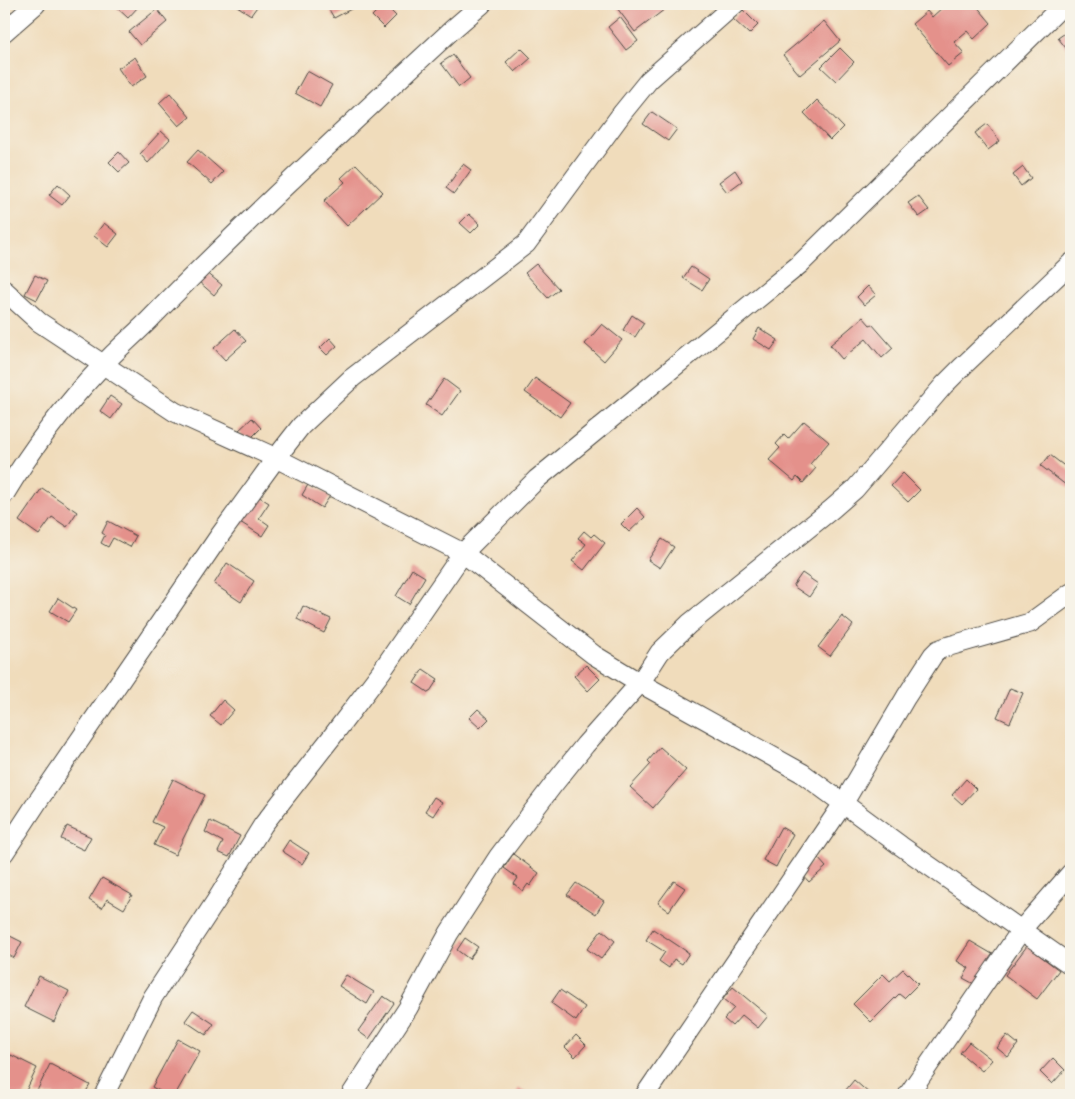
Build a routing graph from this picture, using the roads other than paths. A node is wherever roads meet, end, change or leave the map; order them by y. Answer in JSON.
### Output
{"nodes":[{"id":1,"x":36,"y":4,"type":"edge"},
{"id":2,"x":482,"y":4,"type":"edge"},
{"id":3,"x":735,"y":4,"type":"edge"},
{"id":4,"x":1064,"y":4,"type":"edge"},
{"id":5,"x":4,"y":32,"type":"edge"},
{"id":6,"x":1071,"y":263,"type":"edge"},
{"id":7,"x":4,"y":290,"type":"edge"},
{"id":8,"x":103,"y":364,"type":"junction"},
{"id":9,"x":276,"y":458,"type":"junction"},
{"id":10,"x":4,"y":495,"type":"edge"},
{"id":11,"x":463,"y":553,"type":"junction"},
{"id":12,"x":1071,"y":593,"type":"edge"},
{"id":13,"x":640,"y":683,"type":"junction"},
{"id":14,"x":842,"y":804,"type":"junction"},
{"id":15,"x":4,"y":853,"type":"edge"},
{"id":16,"x":1071,"y":873,"type":"edge"},
{"id":17,"x":1022,"y":929,"type":"junction"},
{"id":18,"x":1071,"y":964,"type":"edge"},
{"id":19,"x":104,"y":1095,"type":"edge"},
{"id":20,"x":351,"y":1095,"type":"edge"},
{"id":21,"x":644,"y":1095,"type":"edge"},
{"id":22,"x":908,"y":1095,"type":"edge"}],
"edges":[{"from":1,"to":5,"type":"street"},
{"from":2,"to":8,"type":"street"},
{"from":3,"to":9,"type":"street"},
{"from":4,"to":11,"type":"street"},
{"from":6,"to":13,"type":"street"},
{"from":7,"to":8,"type":"street"},
{"from":8,"to":9,"type":"street"},
{"from":8,"to":10,"type":"street"},
{"from":9,"to":11,"type":"street"},
{"from":9,"to":15,"type":"street"},
{"from":11,"to":13,"type":"street"},
{"from":11,"to":19,"type":"street"},
{"from":12,"to":14,"type":"street"},
{"from":13,"to":14,"type":"street"},
{"from":13,"to":20,"type":"street"},
{"from":14,"to":17,"type":"street"},
{"from":14,"to":21,"type":"street"},
{"from":16,"to":17,"type":"street"},
{"from":17,"to":18,"type":"street"},
{"from":17,"to":22,"type":"street"}]}
